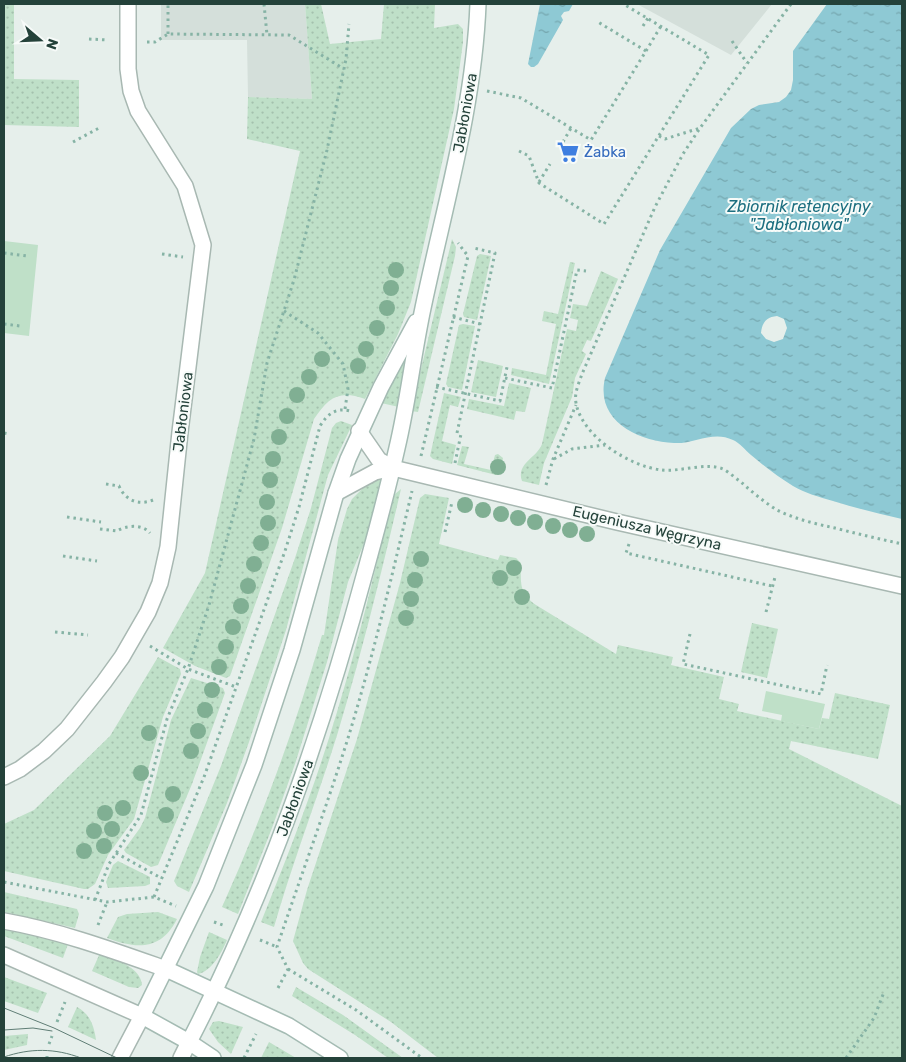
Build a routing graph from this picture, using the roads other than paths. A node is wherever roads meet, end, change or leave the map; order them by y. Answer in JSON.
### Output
{"nodes":[{"id":1,"x":128,"y":4,"type":"edge"},
{"id":2,"x":478,"y":4,"type":"edge"},
{"id":3,"x":423,"y":308,"type":"junction"},
{"id":4,"x":359,"y":432,"type":"junction"},
{"id":5,"x":392,"y":468,"type":"junction"},
{"id":6,"x":336,"y":493,"type":"junction"},
{"id":7,"x":902,"y":586,"type":"edge"},
{"id":8,"x":4,"y":777,"type":"edge"},
{"id":9,"x":4,"y":921,"type":"edge"},
{"id":10,"x":4,"y":955,"type":"edge"},
{"id":11,"x":166,"y":968,"type":"junction"},
{"id":12,"x":216,"y":991,"type":"junction"},
{"id":13,"x":142,"y":1016,"type":"junction"},
{"id":14,"x":189,"y":1042,"type":"junction"},
{"id":15,"x":120,"y":1058,"type":"edge"},
{"id":16,"x":181,"y":1058,"type":"edge"},
{"id":17,"x":212,"y":1058,"type":"edge"},
{"id":18,"x":340,"y":1058,"type":"edge"}],
"edges":[{"from":1,"to":8,"type":"main road","name":"Jabłoniowa"},
{"from":2,"to":3,"type":"main road","name":"Jabłoniowa"},
{"from":3,"to":4,"type":"main road","name":"Jabłoniowa"},
{"from":3,"to":5,"type":"main road","name":"Jabłoniowa"},
{"from":4,"to":5,"type":"main road","name":"Eugeniusza Węgrzyna"},
{"from":4,"to":6,"type":"main road","name":"Jabłoniowa"},
{"from":5,"to":6,"type":"main road"},
{"from":5,"to":7,"type":"main road","name":"Eugeniusza Węgrzyna"},
{"from":5,"to":12,"type":"main road","name":"Jabłoniowa"},
{"from":6,"to":11,"type":"main road","name":"Jabłoniowa"},
{"from":9,"to":11,"type":"main road"},
{"from":10,"to":13,"type":"main road"},
{"from":11,"to":12,"type":"main road"},
{"from":11,"to":13,"type":"main road","name":"Jabłoniowa"},
{"from":12,"to":14,"type":"main road","name":"Jabłoniowa"},
{"from":12,"to":18,"type":"main road"},
{"from":13,"to":14,"type":"main road"},
{"from":13,"to":15,"type":"main road","name":"Jabłoniowa"},
{"from":14,"to":16,"type":"main road","name":"Jabłoniowa"},
{"from":14,"to":17,"type":"main road"}]}
